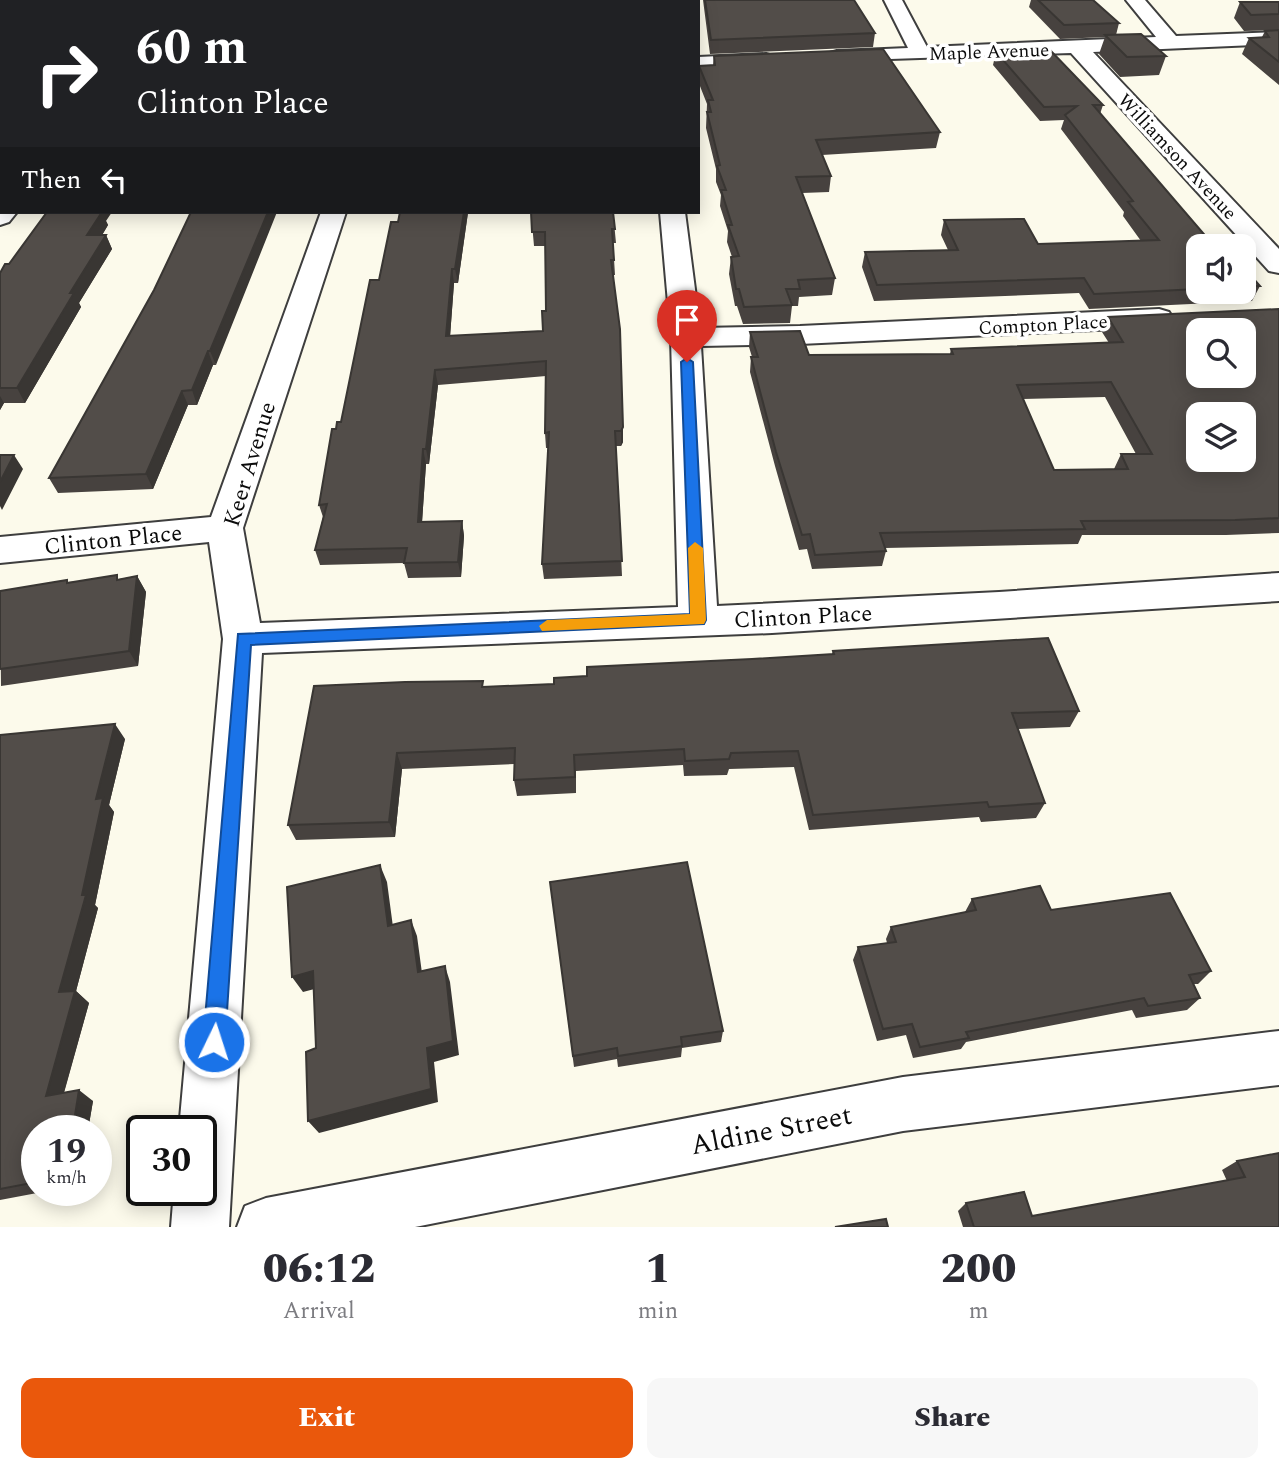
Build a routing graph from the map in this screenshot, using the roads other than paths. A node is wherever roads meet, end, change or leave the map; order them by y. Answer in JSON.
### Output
{"nodes":[{"id":1,"x":893,"y":0,"type":"edge"},
{"id":2,"x":1135,"y":0,"type":"edge"},
{"id":3,"x":1279,"y":38,"type":"edge"},
{"id":4,"x":1171,"y":43,"type":"junction"},
{"id":5,"x":1077,"y":47,"type":"junction"},
{"id":6,"x":921,"y":54,"type":"junction"},
{"id":7,"x":816,"y":58,"type":"edge"},
{"id":8,"x":790,"y":59,"type":"edge"},
{"id":9,"x":700,"y":63,"type":"edge"},
{"id":10,"x":332,"y":214,"type":"edge"},
{"id":11,"x":672,"y":214,"type":"edge"},
{"id":12,"x":1279,"y":265,"type":"edge"},
{"id":13,"x":1182,"y":316,"type":"edge"},
{"id":14,"x":686,"y":337,"type":"junction"},
{"id":15,"x":226,"y":527,"type":"junction"},
{"id":16,"x":0,"y":550,"type":"edge"},
{"id":17,"x":1279,"y":587,"type":"edge"},
{"id":18,"x":698,"y":620,"type":"junction"},
{"id":19,"x":243,"y":639,"type":"junction"},
{"id":20,"x":1279,"y":1058,"type":"edge"},
{"id":21,"x":200,"y":1227,"type":"edge"},
{"id":22,"x":267,"y":1227,"type":"edge"}],
"edges":[{"from":1,"to":6,"type":"street"},
{"from":2,"to":4,"type":"street"},
{"from":3,"to":4,"type":"street","name":"Maple Avenue"},
{"from":4,"to":5,"type":"street","name":"Maple Avenue"},
{"from":5,"to":6,"type":"street","name":"Maple Avenue"},
{"from":5,"to":12,"type":"street","name":"Williamson Avenue"},
{"from":6,"to":7,"type":"street","name":"Maple Avenue"},
{"from":8,"to":9,"type":"street"},
{"from":10,"to":15,"type":"street","name":"Keer Avenue"},
{"from":11,"to":14,"type":"street"},
{"from":13,"to":14,"type":"street","name":"Compton Place"},
{"from":14,"to":18,"type":"street"},
{"from":15,"to":16,"type":"street","name":"Clinton Place"},
{"from":15,"to":19,"type":"street","name":"Keer Avenue"},
{"from":17,"to":18,"type":"street","name":"Clinton Place"},
{"from":18,"to":19,"type":"street","name":"Clinton Place"},
{"from":19,"to":21,"type":"street","name":"Keer Avenue"},
{"from":20,"to":22,"type":"street","name":"Aldine Street"}]}
